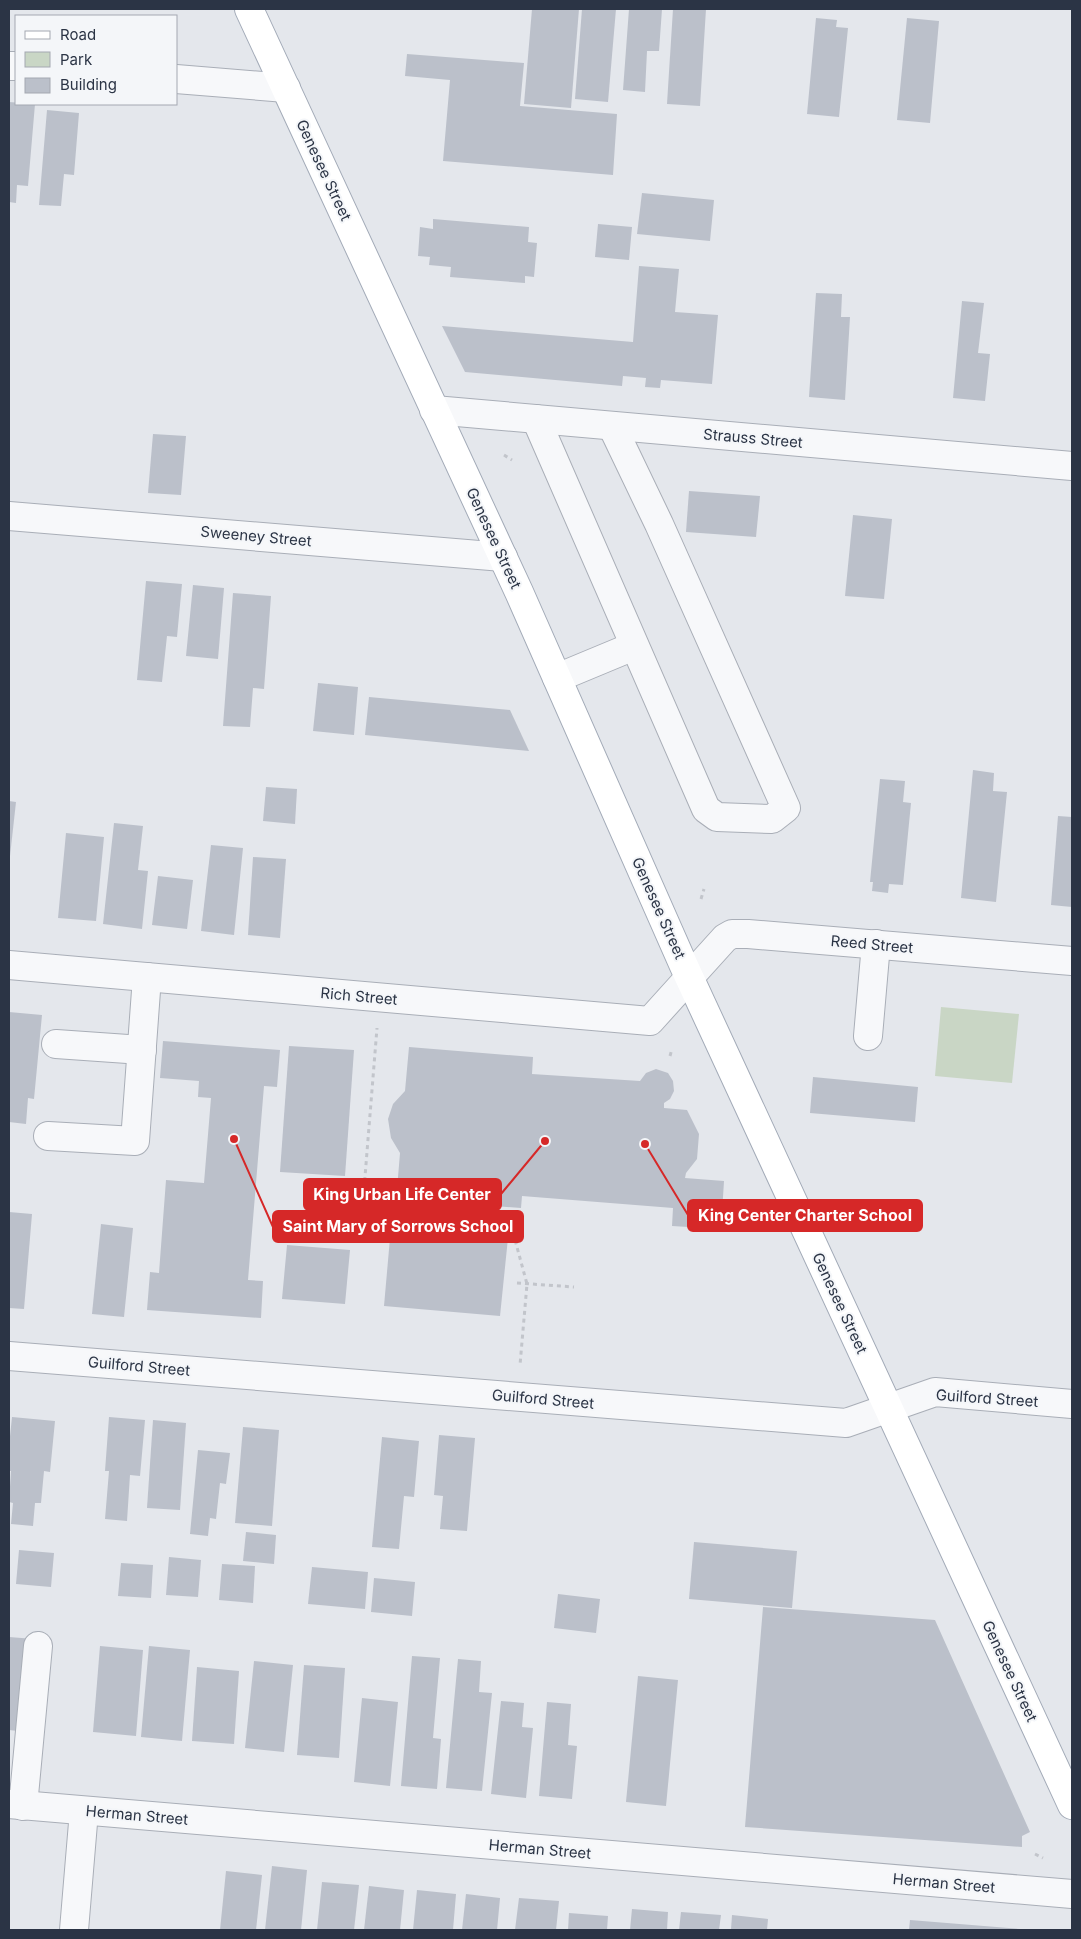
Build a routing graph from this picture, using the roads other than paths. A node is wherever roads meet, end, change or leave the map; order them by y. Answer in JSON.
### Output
{"nodes":[{"id":1,"x":249,"y":9,"type":"edge"},
{"id":2,"x":178,"y":79,"type":"edge"},
{"id":3,"x":286,"y":88,"type":"junction"},
{"id":4,"x":434,"y":410,"type":"junction"},
{"id":5,"x":536,"y":419,"type":"junction"},
{"id":6,"x":612,"y":426,"type":"junction"},
{"id":7,"x":1072,"y":466,"type":"edge"},
{"id":8,"x":9,"y":516,"type":"edge"},
{"id":9,"x":503,"y":557,"type":"junction"},
{"id":10,"x":634,"y":646,"type":"junction"},
{"id":11,"x":557,"y":678,"type":"junction"},
{"id":12,"x":876,"y":944,"type":"junction"},
{"id":13,"x":1072,"y":961,"type":"edge"},
{"id":14,"x":9,"y":966,"type":"edge"},
{"id":15,"x":147,"y":977,"type":"junction"},
{"id":16,"x":690,"y":977,"type":"junction"},
{"id":17,"x":868,"y":1036,"type":"dead end"},
{"id":18,"x":56,"y":1044,"type":"dead end"},
{"id":19,"x":142,"y":1050,"type":"junction"},
{"id":20,"x":48,"y":1136,"type":"dead end"},
{"id":21,"x":9,"y":1356,"type":"edge"},
{"id":22,"x":1072,"y":1404,"type":"edge"},
{"id":23,"x":889,"y":1408,"type":"junction"},
{"id":24,"x":38,"y":1646,"type":"dead end"},
{"id":25,"x":16,"y":1805,"type":"edge"},
{"id":26,"x":1072,"y":1805,"type":"edge"},
{"id":27,"x":84,"y":1811,"type":"junction"},
{"id":28,"x":1072,"y":1894,"type":"edge"},
{"id":29,"x":74,"y":1930,"type":"edge"}],
"edges":[{"from":1,"to":3,"type":"main road","name":"Genesee Street"},
{"from":2,"to":3,"type":"street"},
{"from":3,"to":4,"type":"main road","name":"Genesee Street"},
{"from":4,"to":5,"type":"street","name":"Strauss Street"},
{"from":4,"to":9,"type":"main road","name":"Genesee Street"},
{"from":5,"to":6,"type":"street","name":"Strauss Street"},
{"from":5,"to":10,"type":"street"},
{"from":6,"to":7,"type":"street","name":"Strauss Street"},
{"from":6,"to":10,"type":"street"},
{"from":8,"to":9,"type":"street","name":"Sweeney Street"},
{"from":9,"to":11,"type":"main road","name":"Genesee Street"},
{"from":10,"to":11,"type":"street"},
{"from":11,"to":16,"type":"main road","name":"Genesee Street"},
{"from":12,"to":13,"type":"street","name":"Reed Street"},
{"from":12,"to":16,"type":"street","name":"Reed Street"},
{"from":12,"to":17,"type":"street"},
{"from":14,"to":15,"type":"street","name":"Rich Street"},
{"from":15,"to":16,"type":"street","name":"Rich Street"},
{"from":15,"to":19,"type":"street"},
{"from":16,"to":23,"type":"main road","name":"Genesee Street"},
{"from":18,"to":19,"type":"street"},
{"from":19,"to":20,"type":"street"},
{"from":21,"to":23,"type":"street","name":"Guilford Street"},
{"from":22,"to":23,"type":"street","name":"Guilford Street"},
{"from":23,"to":26,"type":"main road","name":"Genesee Street"},
{"from":24,"to":25,"type":"street"},
{"from":25,"to":27,"type":"street","name":"Herman Street"},
{"from":27,"to":28,"type":"street","name":"Herman Street"},
{"from":27,"to":29,"type":"street"}]}
